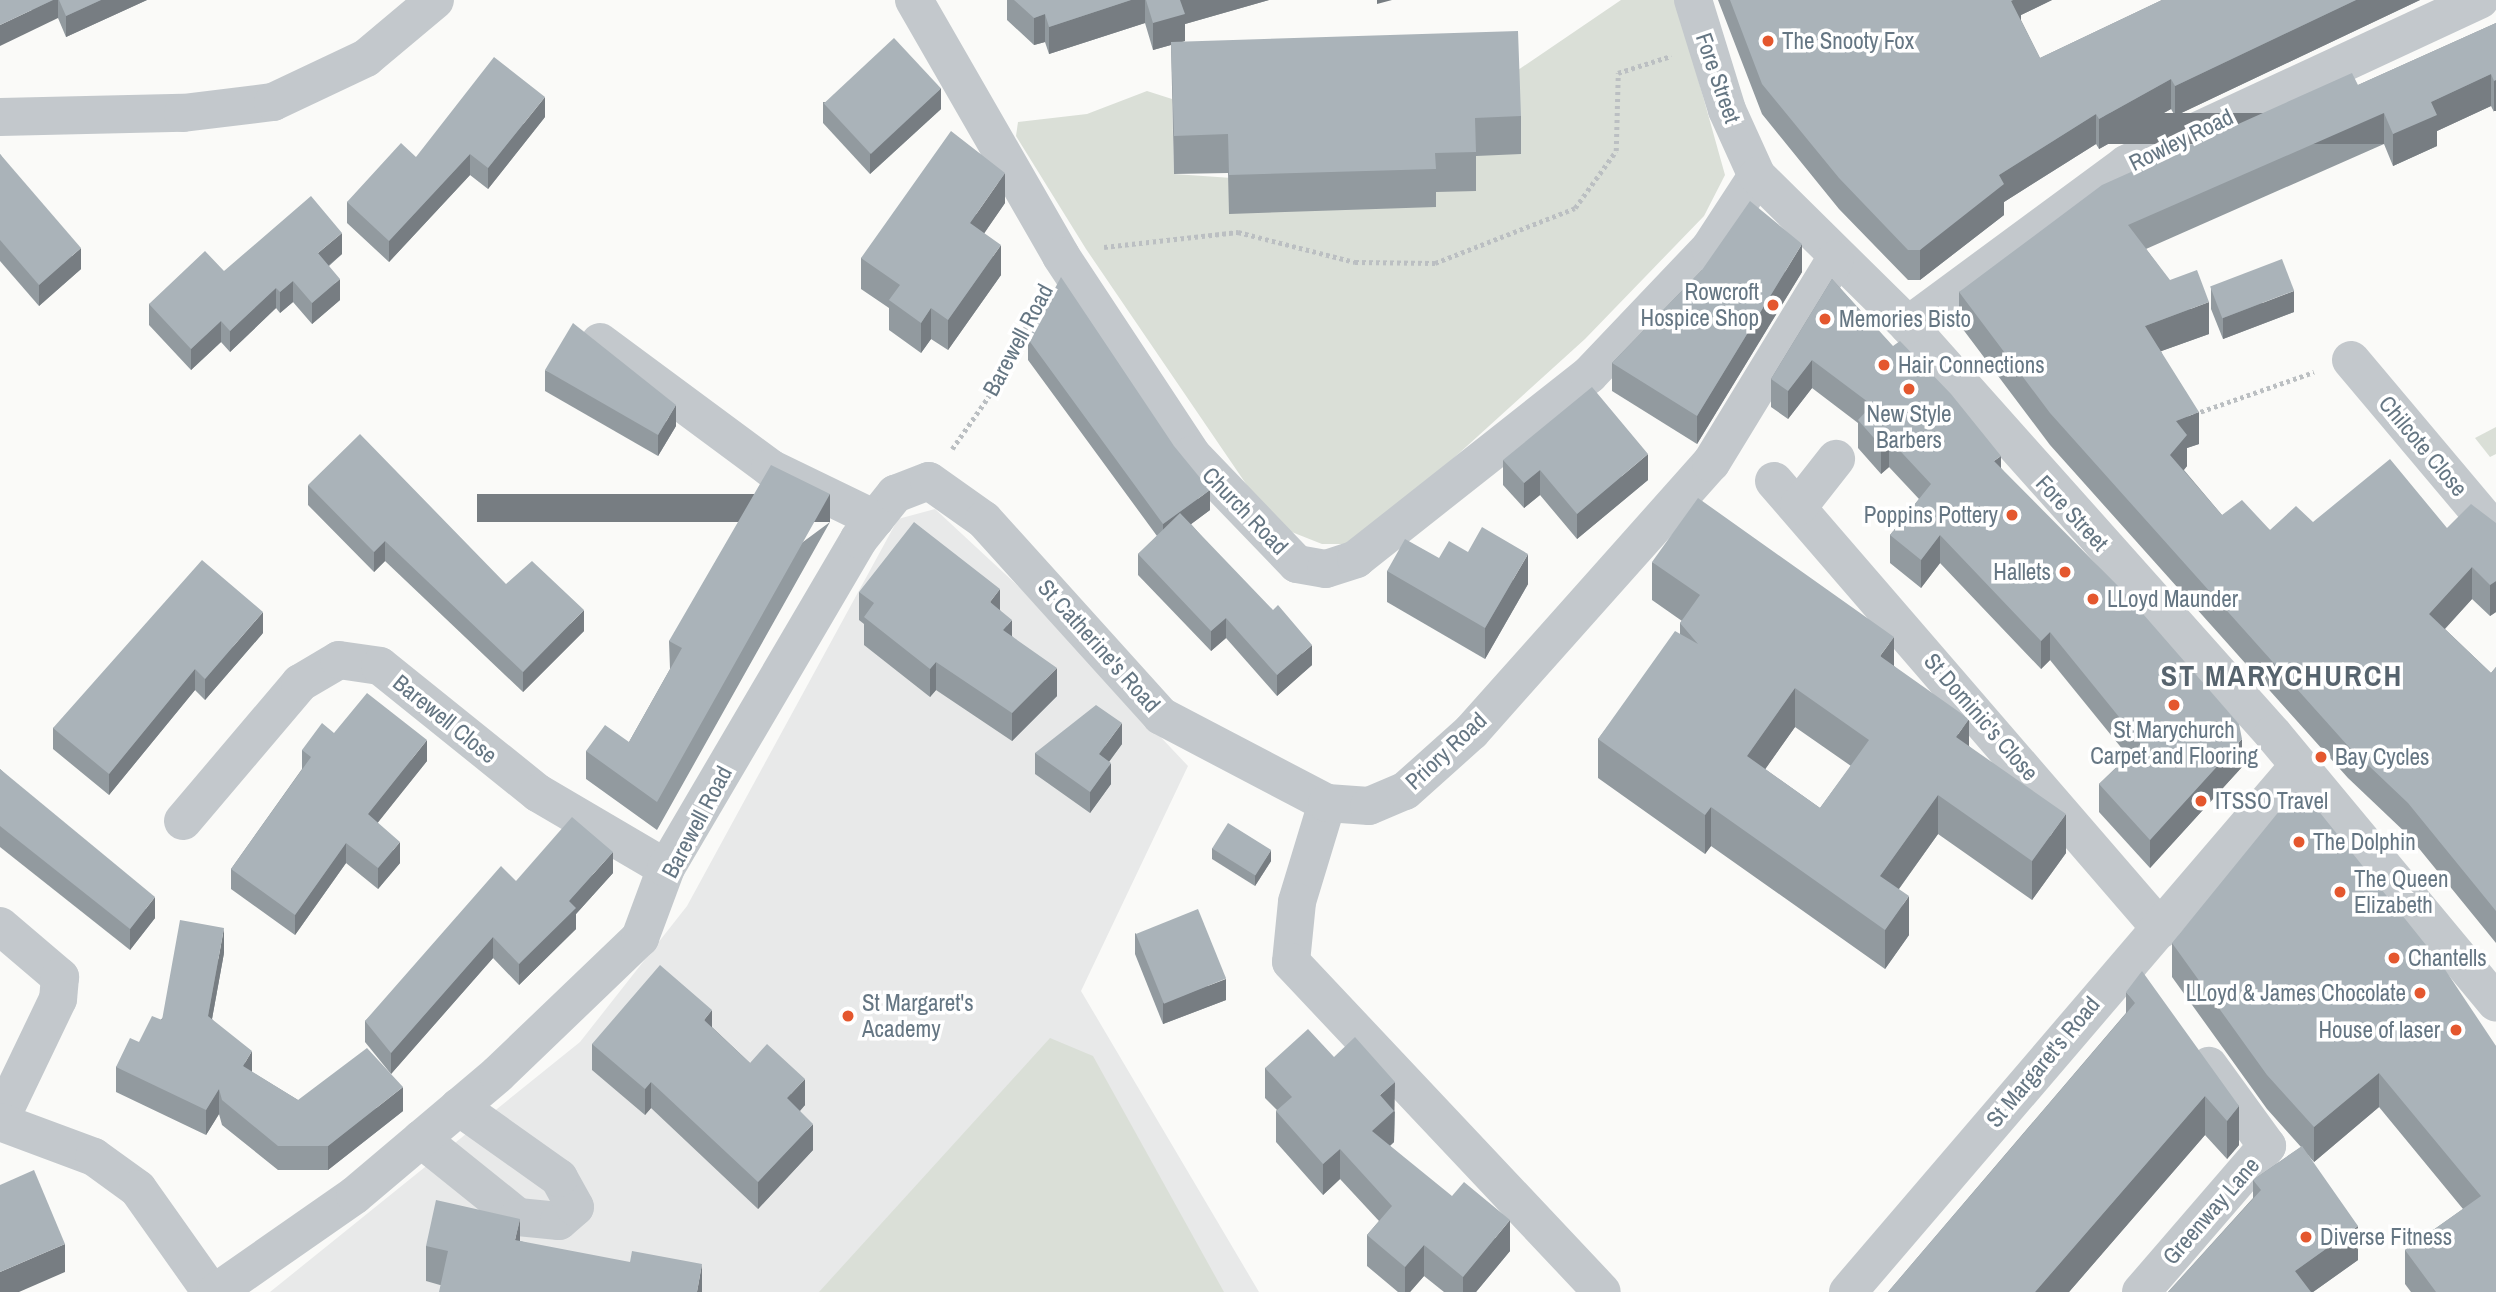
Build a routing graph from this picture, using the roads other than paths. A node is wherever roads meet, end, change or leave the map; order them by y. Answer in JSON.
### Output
{"nodes":[{"id":1,"x":435,"y":0,"type":"edge"},
{"id":2,"x":914,"y":0,"type":"edge"},
{"id":3,"x":1693,"y":0,"type":"edge"},
{"id":4,"x":2480,"y":0,"type":"edge"},
{"id":5,"x":0,"y":117,"type":"edge"},
{"id":6,"x":1757,"y":176,"type":"junction"},
{"id":7,"x":1835,"y":260,"type":"junction"},
{"id":8,"x":1908,"y":325,"type":"junction"},
{"id":9,"x":600,"y":342,"type":"edge"},
{"id":10,"x":2351,"y":360,"type":"road end"},
{"id":11,"x":1836,"y":459,"type":"dead end"},
{"id":12,"x":929,"y":481,"type":"joint"},
{"id":13,"x":875,"y":519,"type":"junction"},
{"id":14,"x":2496,"y":532,"type":"edge"},
{"id":15,"x":2296,"y":769,"type":"junction"},
{"id":16,"x":1327,"y":803,"type":"junction"},
{"id":17,"x":183,"y":821,"type":"dead end"},
{"id":18,"x":666,"y":868,"type":"junction"},
{"id":19,"x":0,"y":926,"type":"edge"},
{"id":20,"x":2161,"y":929,"type":"junction"},
{"id":21,"x":2131,"y":958,"type":"junction"},
{"id":22,"x":2156,"y":993,"type":"edge"},
{"id":23,"x":2496,"y":1003,"type":"edge"},
{"id":24,"x":2187,"y":1036,"type":"edge"},
{"id":25,"x":459,"y":1107,"type":"junction"},
{"id":26,"x":0,"y":1121,"type":"edge"},
{"id":27,"x":421,"y":1139,"type":"junction"},
{"id":28,"x":214,"y":1292,"type":"edge"},
{"id":29,"x":1602,"y":1292,"type":"edge"},
{"id":30,"x":1848,"y":1292,"type":"edge"},
{"id":31,"x":2141,"y":1292,"type":"edge"}],
"edges":[{"from":1,"to":5,"type":"street"},
{"from":2,"to":6,"type":"street","name":"Church Road"},
{"from":3,"to":6,"type":"street","name":"Fore Street"},
{"from":4,"to":8,"type":"street","name":"Rowley Road"},
{"from":6,"to":7,"type":"street","name":"Fore Street"},
{"from":7,"to":8,"type":"street","name":"Fore Street"},
{"from":7,"to":16,"type":"street","name":"Priory Road"},
{"from":8,"to":15,"type":"street","name":"Fore Street"},
{"from":9,"to":13,"type":"street"},
{"from":10,"to":14,"type":"street","name":"Chilcote Close"},
{"from":11,"to":20,"type":"street","name":"St Dominic's Close"},
{"from":12,"to":13,"type":"street","name":"Barewell Road"},
{"from":12,"to":16,"type":"street","name":"St Catherine's Road"},
{"from":13,"to":18,"type":"street","name":"Barewell Road"},
{"from":15,"to":20,"type":"street","name":"St Margaret's Road"},
{"from":15,"to":23,"type":"street","name":"Fore Street"},
{"from":16,"to":29,"type":"street"},
{"from":17,"to":18,"type":"street","name":"Barewell Close"},
{"from":18,"to":25,"type":"street","name":"Barewell Road"},
{"from":19,"to":26,"type":"street"},
{"from":20,"to":21,"type":"street","name":"St Margaret's Road"},
{"from":21,"to":22,"type":"street"},
{"from":21,"to":30,"type":"street","name":"St Margaret's Road"},
{"from":24,"to":31,"type":"street","name":"Greenway Lane"},
{"from":25,"to":27,"type":"street","name":"Barewell Road"},
{"from":25,"to":27,"type":"street"},
{"from":26,"to":28,"type":"street"},
{"from":27,"to":28,"type":"street","name":"Barewell Road"}]}
